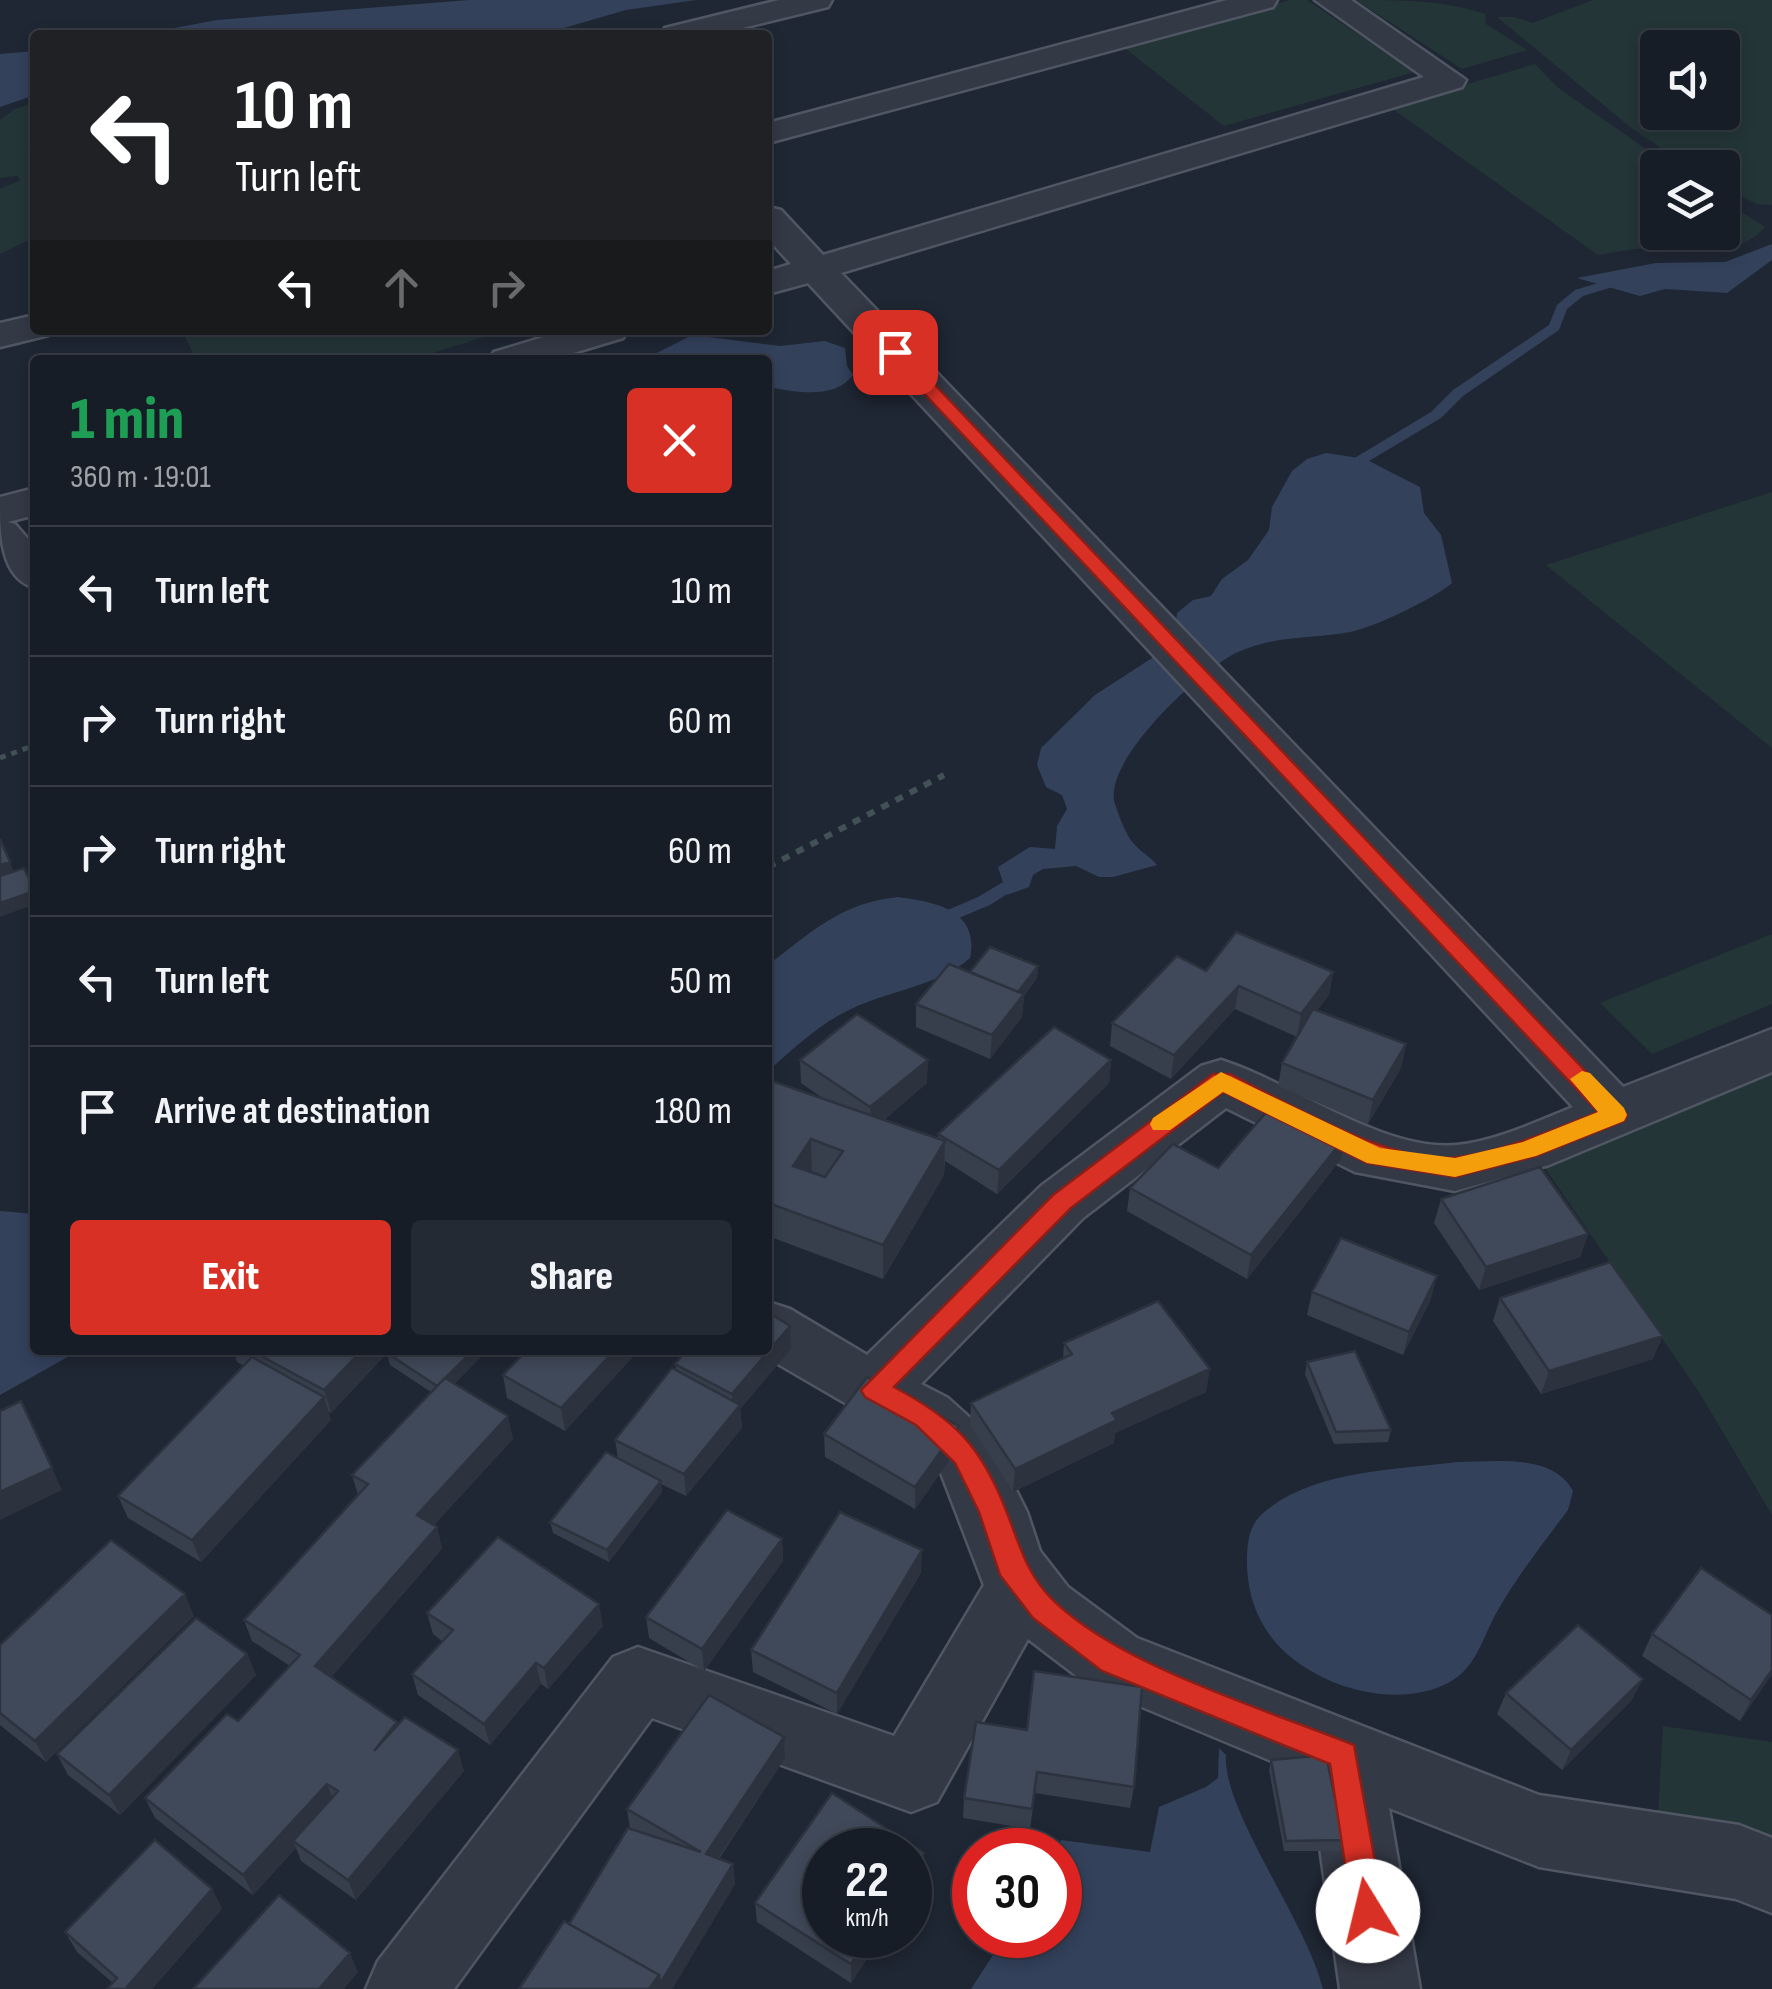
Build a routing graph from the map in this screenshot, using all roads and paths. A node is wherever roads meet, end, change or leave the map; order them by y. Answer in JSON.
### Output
{"nodes":[{"id":1,"x":816,"y":0,"type":"edge"},
{"id":2,"x":1262,"y":0,"type":"edge"},
{"id":3,"x":1330,"y":0,"type":"edge"},
{"id":4,"x":696,"y":30,"type":"edge"},
{"id":5,"x":772,"y":132,"type":"edge"},
{"id":6,"x":772,"y":222,"type":"edge"},
{"id":7,"x":816,"y":268,"type":"junction"},
{"id":8,"x":772,"y":282,"type":"edge"},
{"id":9,"x":30,"y":329,"type":"edge"},
{"id":10,"x":0,"y":335,"type":"edge"},
{"id":11,"x":592,"y":335,"type":"edge"},
{"id":12,"x":525,"y":355,"type":"edge"},
{"id":13,"x":30,"y":503,"type":"edge"},
{"id":14,"x":0,"y":512,"type":"edge"},
{"id":15,"x":0,"y":533,"type":"edge"},
{"id":16,"x":30,"y":570,"type":"edge"},
{"id":17,"x":30,"y":748,"type":"edge"},
{"id":18,"x":0,"y":758,"type":"edge"},
{"id":19,"x":944,"y":775,"type":"dead end"},
{"id":20,"x":772,"y":865,"type":"edge"},
{"id":21,"x":1772,"y":1049,"type":"edge"},
{"id":22,"x":1615,"y":1115,"type":"junction"},
{"id":23,"x":772,"y":1328,"type":"edge"},
{"id":24,"x":874,"y":1390,"type":"junction"},
{"id":25,"x":1022,"y":1583,"type":"junction"},
{"id":26,"x":1344,"y":1756,"type":"junction"},
{"id":27,"x":1772,"y":1876,"type":"edge"},
{"id":28,"x":406,"y":1989,"type":"edge"},
{"id":29,"x":1380,"y":1989,"type":"edge"}],
"edges":[{"from":1,"to":4,"type":"street"},
{"from":2,"to":5,"type":"street"},
{"from":3,"to":7,"type":"street"},
{"from":6,"to":7,"type":"street"},
{"from":7,"to":8,"type":"street"},
{"from":7,"to":22,"type":"street"},
{"from":9,"to":10,"type":"street"},
{"from":11,"to":12,"type":"street"},
{"from":13,"to":14,"type":"street"},
{"from":15,"to":16,"type":"street"},
{"from":17,"to":18,"type":"path"},
{"from":19,"to":20,"type":"path"},
{"from":21,"to":22,"type":"street"},
{"from":22,"to":24,"type":"street"},
{"from":23,"to":24,"type":"street"},
{"from":24,"to":25,"type":"street"},
{"from":25,"to":26,"type":"street"},
{"from":25,"to":28,"type":"street"},
{"from":26,"to":27,"type":"street"},
{"from":26,"to":29,"type":"street"}]}
